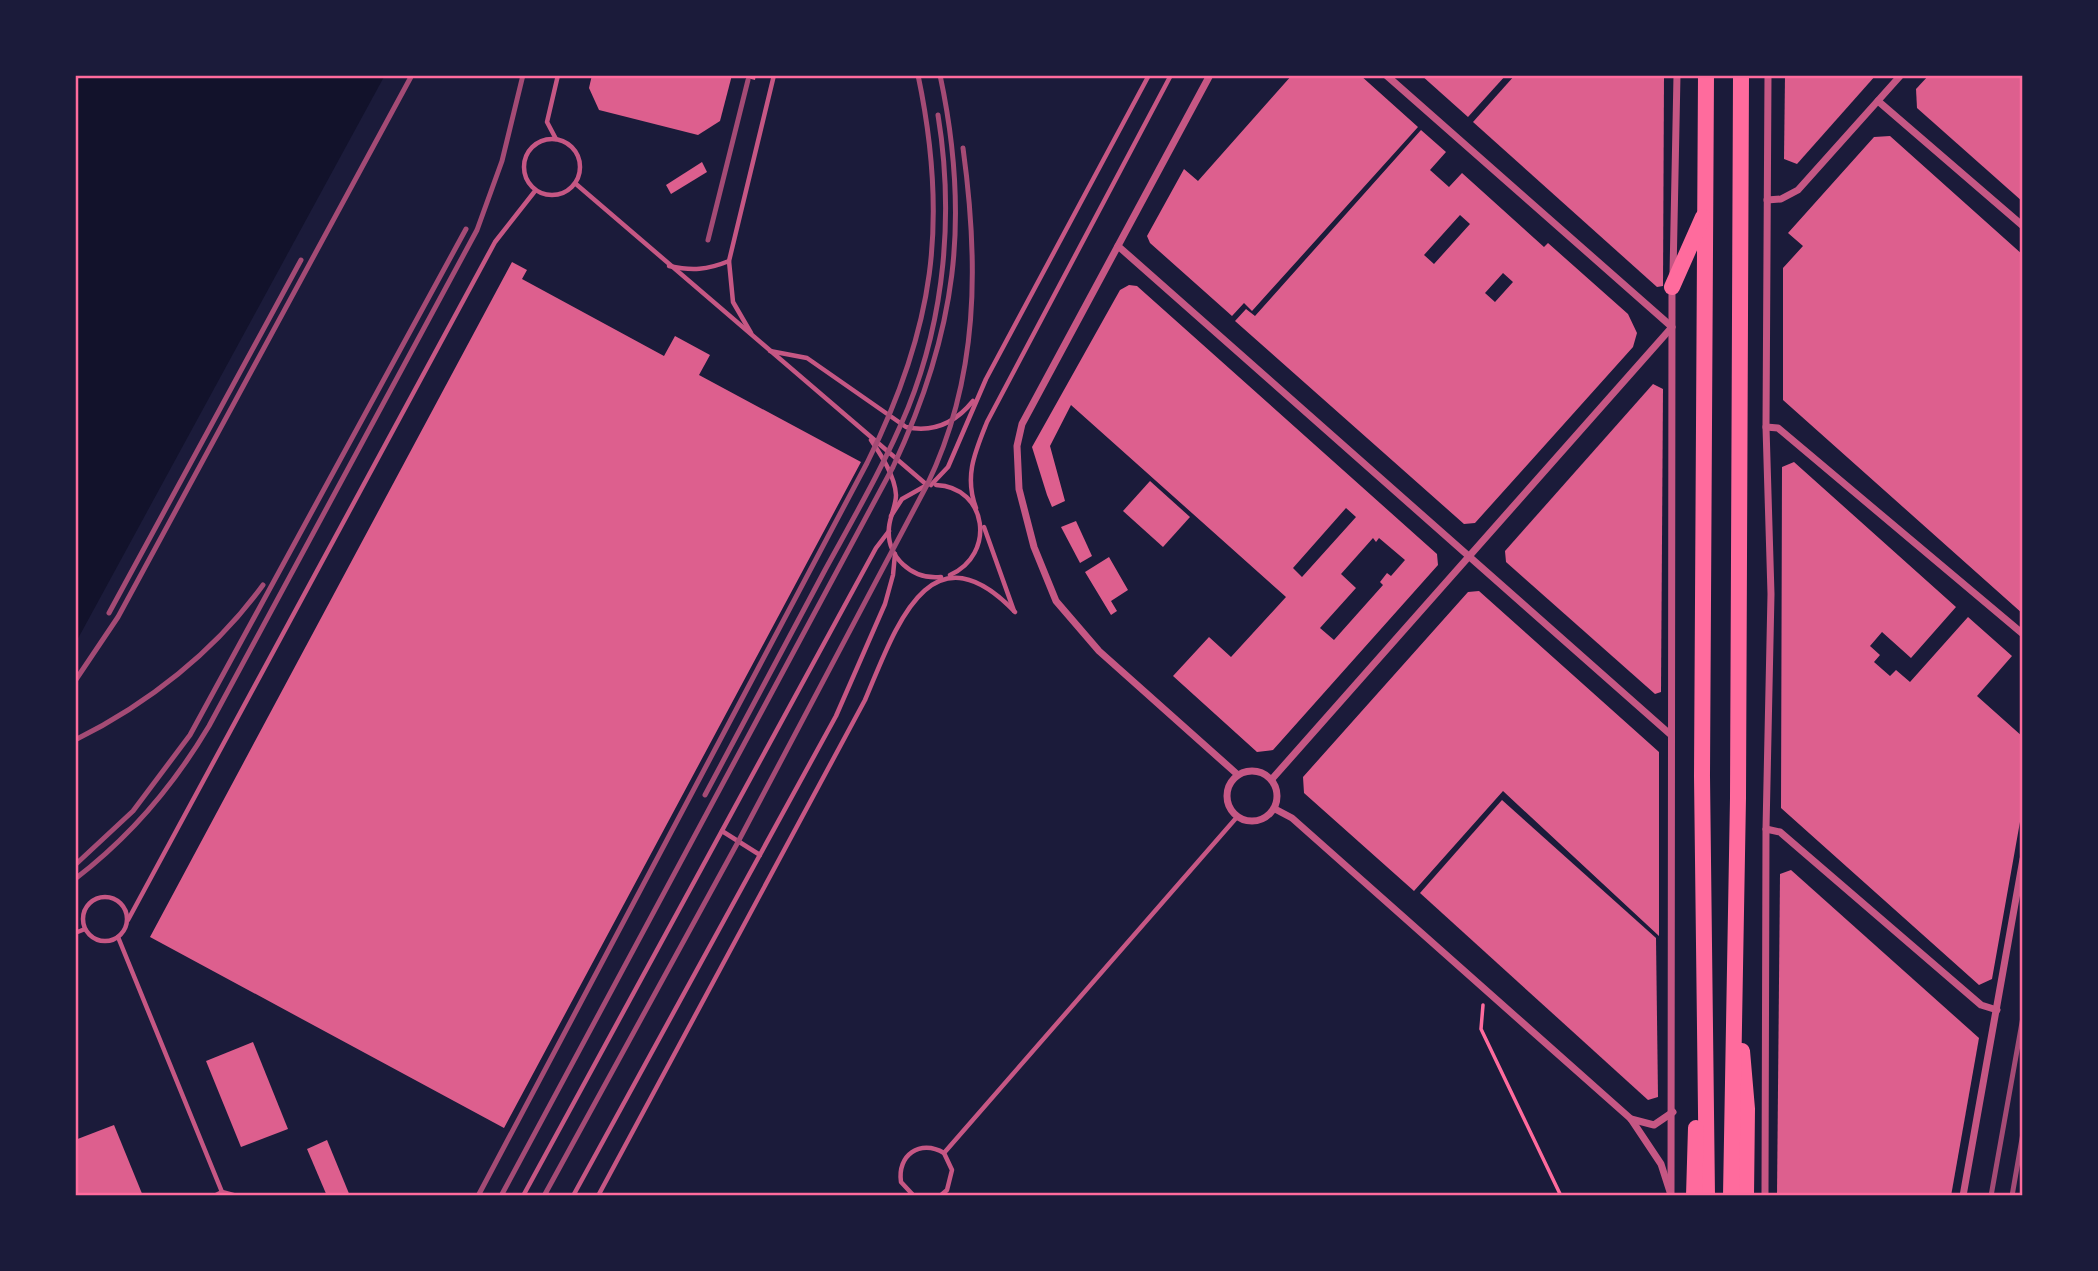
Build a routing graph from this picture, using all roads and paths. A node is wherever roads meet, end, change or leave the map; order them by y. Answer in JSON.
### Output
{"nodes":[{"id":1,"x":558,"y":75,"type":"edge"},
{"id":2,"x":774,"y":75,"type":"edge"},
{"id":3,"x":1149,"y":75,"type":"edge"},
{"id":4,"x":1171,"y":75,"type":"edge"},
{"id":5,"x":1210,"y":75,"type":"edge"},
{"id":6,"x":1386,"y":75,"type":"edge"},
{"id":7,"x":1676,"y":75,"type":"edge"},
{"id":8,"x":1706,"y":75,"type":"edge"},
{"id":9,"x":1741,"y":75,"type":"edge"},
{"id":10,"x":1768,"y":75,"type":"edge"},
{"id":11,"x":1901,"y":75,"type":"edge"},
{"id":12,"x":1878,"y":101,"type":"junction"},
{"id":13,"x":556,"y":139,"type":"junction"},
{"id":14,"x":576,"y":184,"type":"junction"},
{"id":15,"x":535,"y":191,"type":"junction"},
{"id":16,"x":1767,"y":200,"type":"junction"},
{"id":17,"x":1707,"y":208,"type":"junction"},
{"id":18,"x":2023,"y":226,"type":"edge"},
{"id":19,"x":1118,"y":246,"type":"junction"},
{"id":20,"x":729,"y":261,"type":"junction"},
{"id":21,"x":669,"y":266,"type":"junction"},
{"id":22,"x":1672,"y":287,"type":"junction"},
{"id":23,"x":1672,"y":327,"type":"junction"},
{"id":24,"x":756,"y":340,"type":"junction"},
{"id":25,"x":769,"y":350,"type":"junction"},
{"id":26,"x":978,"y":395,"type":"junction"},
{"id":27,"x":1766,"y":428,"type":"junction"},
{"id":28,"x":867,"y":433,"type":"junction"},
{"id":29,"x":929,"y":485,"type":"junction"},
{"id":30,"x":976,"y":508,"type":"junction"},
{"id":31,"x":891,"y":516,"type":"junction"},
{"id":32,"x":980,"y":517,"type":"junction"},
{"id":33,"x":889,"y":531,"type":"junction"},
{"id":34,"x":895,"y":554,"type":"junction"},
{"id":35,"x":1469,"y":558,"type":"junction"},
{"id":36,"x":947,"y":576,"type":"junction"},
{"id":37,"x":2023,"y":634,"type":"edge"},
{"id":38,"x":1671,"y":735,"type":"junction"},
{"id":39,"x":1238,"y":775,"type":"junction"},
{"id":40,"x":1272,"y":779,"type":"junction"},
{"id":41,"x":1275,"y":809,"type":"junction"},
{"id":42,"x":1237,"y":817,"type":"junction"},
{"id":43,"x":1766,"y":829,"type":"junction"},
{"id":44,"x":722,"y":831,"type":"junction"},
{"id":45,"x":760,"y":855,"type":"junction"},
{"id":46,"x":2023,"y":859,"type":"edge"},
{"id":47,"x":128,"y":919,"type":"junction"},
{"id":48,"x":85,"y":929,"type":"junction"},
{"id":49,"x":75,"y":933,"type":"edge"},
{"id":50,"x":118,"y":937,"type":"junction"},
{"id":51,"x":1703,"y":961,"type":"junction"},
{"id":52,"x":1735,"y":962,"type":"junction"},
{"id":53,"x":1485,"y":989,"type":"junction"},
{"id":54,"x":1997,"y":1010,"type":"junction"},
{"id":55,"x":1673,"y":1112,"type":"junction"},
{"id":56,"x":1631,"y":1119,"type":"junction"},
{"id":57,"x":944,"y":1153,"type":"junction"},
{"id":58,"x":947,"y":1190,"type":"junction"},
{"id":59,"x":222,"y":1192,"type":"junction"},
{"id":60,"x":1748,"y":1192,"type":"edge"},
{"id":61,"x":906,"y":1194,"type":"edge"},
{"id":62,"x":214,"y":1196,"type":"edge"},
{"id":63,"x":237,"y":1196,"type":"edge"},
{"id":64,"x":523,"y":1196,"type":"edge"},
{"id":65,"x":573,"y":1196,"type":"edge"},
{"id":66,"x":598,"y":1196,"type":"edge"},
{"id":67,"x":914,"y":1196,"type":"edge"},
{"id":68,"x":940,"y":1196,"type":"edge"},
{"id":69,"x":953,"y":1196,"type":"edge"},
{"id":70,"x":1560,"y":1196,"type":"edge"},
{"id":71,"x":1671,"y":1196,"type":"edge"},
{"id":72,"x":1693,"y":1196,"type":"edge"},
{"id":73,"x":1707,"y":1196,"type":"edge"},
{"id":74,"x":1731,"y":1196,"type":"edge"},
{"id":75,"x":1765,"y":1196,"type":"edge"},
{"id":76,"x":1963,"y":1196,"type":"edge"}],
"edges":[{"from":1,"to":13,"type":"lane"},
{"from":2,"to":20,"type":"lane"},
{"from":3,"to":26,"type":"lane"},
{"from":4,"to":30,"type":"lane"},
{"from":5,"to":19,"type":"street"},
{"from":6,"to":23,"type":"street"},
{"from":7,"to":22,"type":"street"},
{"from":8,"to":17,"type":"highway"},
{"from":9,"to":52,"type":"highway"},
{"from":10,"to":16,"type":"street"},
{"from":11,"to":12,"type":"street"},
{"from":12,"to":16,"type":"street"},
{"from":12,"to":18,"type":"street"},
{"from":13,"to":14,"type":"lane"},
{"from":13,"to":15,"type":"lane"},
{"from":14,"to":15,"type":"lane"},
{"from":14,"to":21,"type":"lane"},
{"from":15,"to":47,"type":"lane"},
{"from":16,"to":27,"type":"street"},
{"from":17,"to":22,"type":"highway"},
{"from":17,"to":51,"type":"highway"},
{"from":19,"to":35,"type":"street"},
{"from":19,"to":39,"type":"street"},
{"from":20,"to":21,"type":"lane"},
{"from":20,"to":24,"type":"lane"},
{"from":21,"to":24,"type":"lane"},
{"from":22,"to":23,"type":"street"},
{"from":23,"to":35,"type":"street"},
{"from":23,"to":38,"type":"street"},
{"from":24,"to":25,"type":"lane"},
{"from":25,"to":26,"type":"lane"},
{"from":25,"to":28,"type":"lane"},
{"from":26,"to":29,"type":"lane"},
{"from":27,"to":37,"type":"street"},
{"from":27,"to":43,"type":"street"},
{"from":28,"to":29,"type":"lane"},
{"from":28,"to":31,"type":"lane"},
{"from":29,"to":30,"type":"lane"},
{"from":29,"to":31,"type":"lane"},
{"from":30,"to":32,"type":"lane"},
{"from":31,"to":33,"type":"lane"},
{"from":32,"to":36,"type":"lane"},
{"from":32,"to":36,"type":"lane"},
{"from":33,"to":34,"type":"lane"},
{"from":33,"to":44,"type":"lane"},
{"from":34,"to":36,"type":"lane"},
{"from":34,"to":45,"type":"lane"},
{"from":35,"to":38,"type":"street"},
{"from":35,"to":40,"type":"street"},
{"from":36,"to":66,"type":"lane"},
{"from":38,"to":55,"type":"street"},
{"from":39,"to":40,"type":"street"},
{"from":39,"to":42,"type":"street"},
{"from":40,"to":41,"type":"street"},
{"from":41,"to":42,"type":"street"},
{"from":41,"to":53,"type":"street"},
{"from":42,"to":57,"type":"lane"},
{"from":43,"to":54,"type":"street"},
{"from":43,"to":75,"type":"street"},
{"from":44,"to":45,"type":"lane"},
{"from":44,"to":64,"type":"lane"},
{"from":45,"to":65,"type":"lane"},
{"from":46,"to":54,"type":"street"},
{"from":47,"to":48,"type":"lane"},
{"from":47,"to":50,"type":"lane"},
{"from":48,"to":49,"type":"lane"},
{"from":48,"to":50,"type":"lane"},
{"from":50,"to":59,"type":"lane"},
{"from":51,"to":72,"type":"highway"},
{"from":51,"to":73,"type":"highway"},
{"from":52,"to":60,"type":"highway"},
{"from":52,"to":74,"type":"highway"},
{"from":53,"to":56,"type":"street"},
{"from":53,"to":70,"type":"path"},
{"from":54,"to":76,"type":"street"},
{"from":55,"to":56,"type":"street"},
{"from":55,"to":71,"type":"street"},
{"from":56,"to":71,"type":"street"},
{"from":57,"to":58,"type":"lane"},
{"from":57,"to":61,"type":"lane"},
{"from":58,"to":68,"type":"lane"},
{"from":58,"to":69,"type":"lane"},
{"from":59,"to":62,"type":"lane"},
{"from":59,"to":63,"type":"lane"},
{"from":61,"to":67,"type":"lane"}]}
